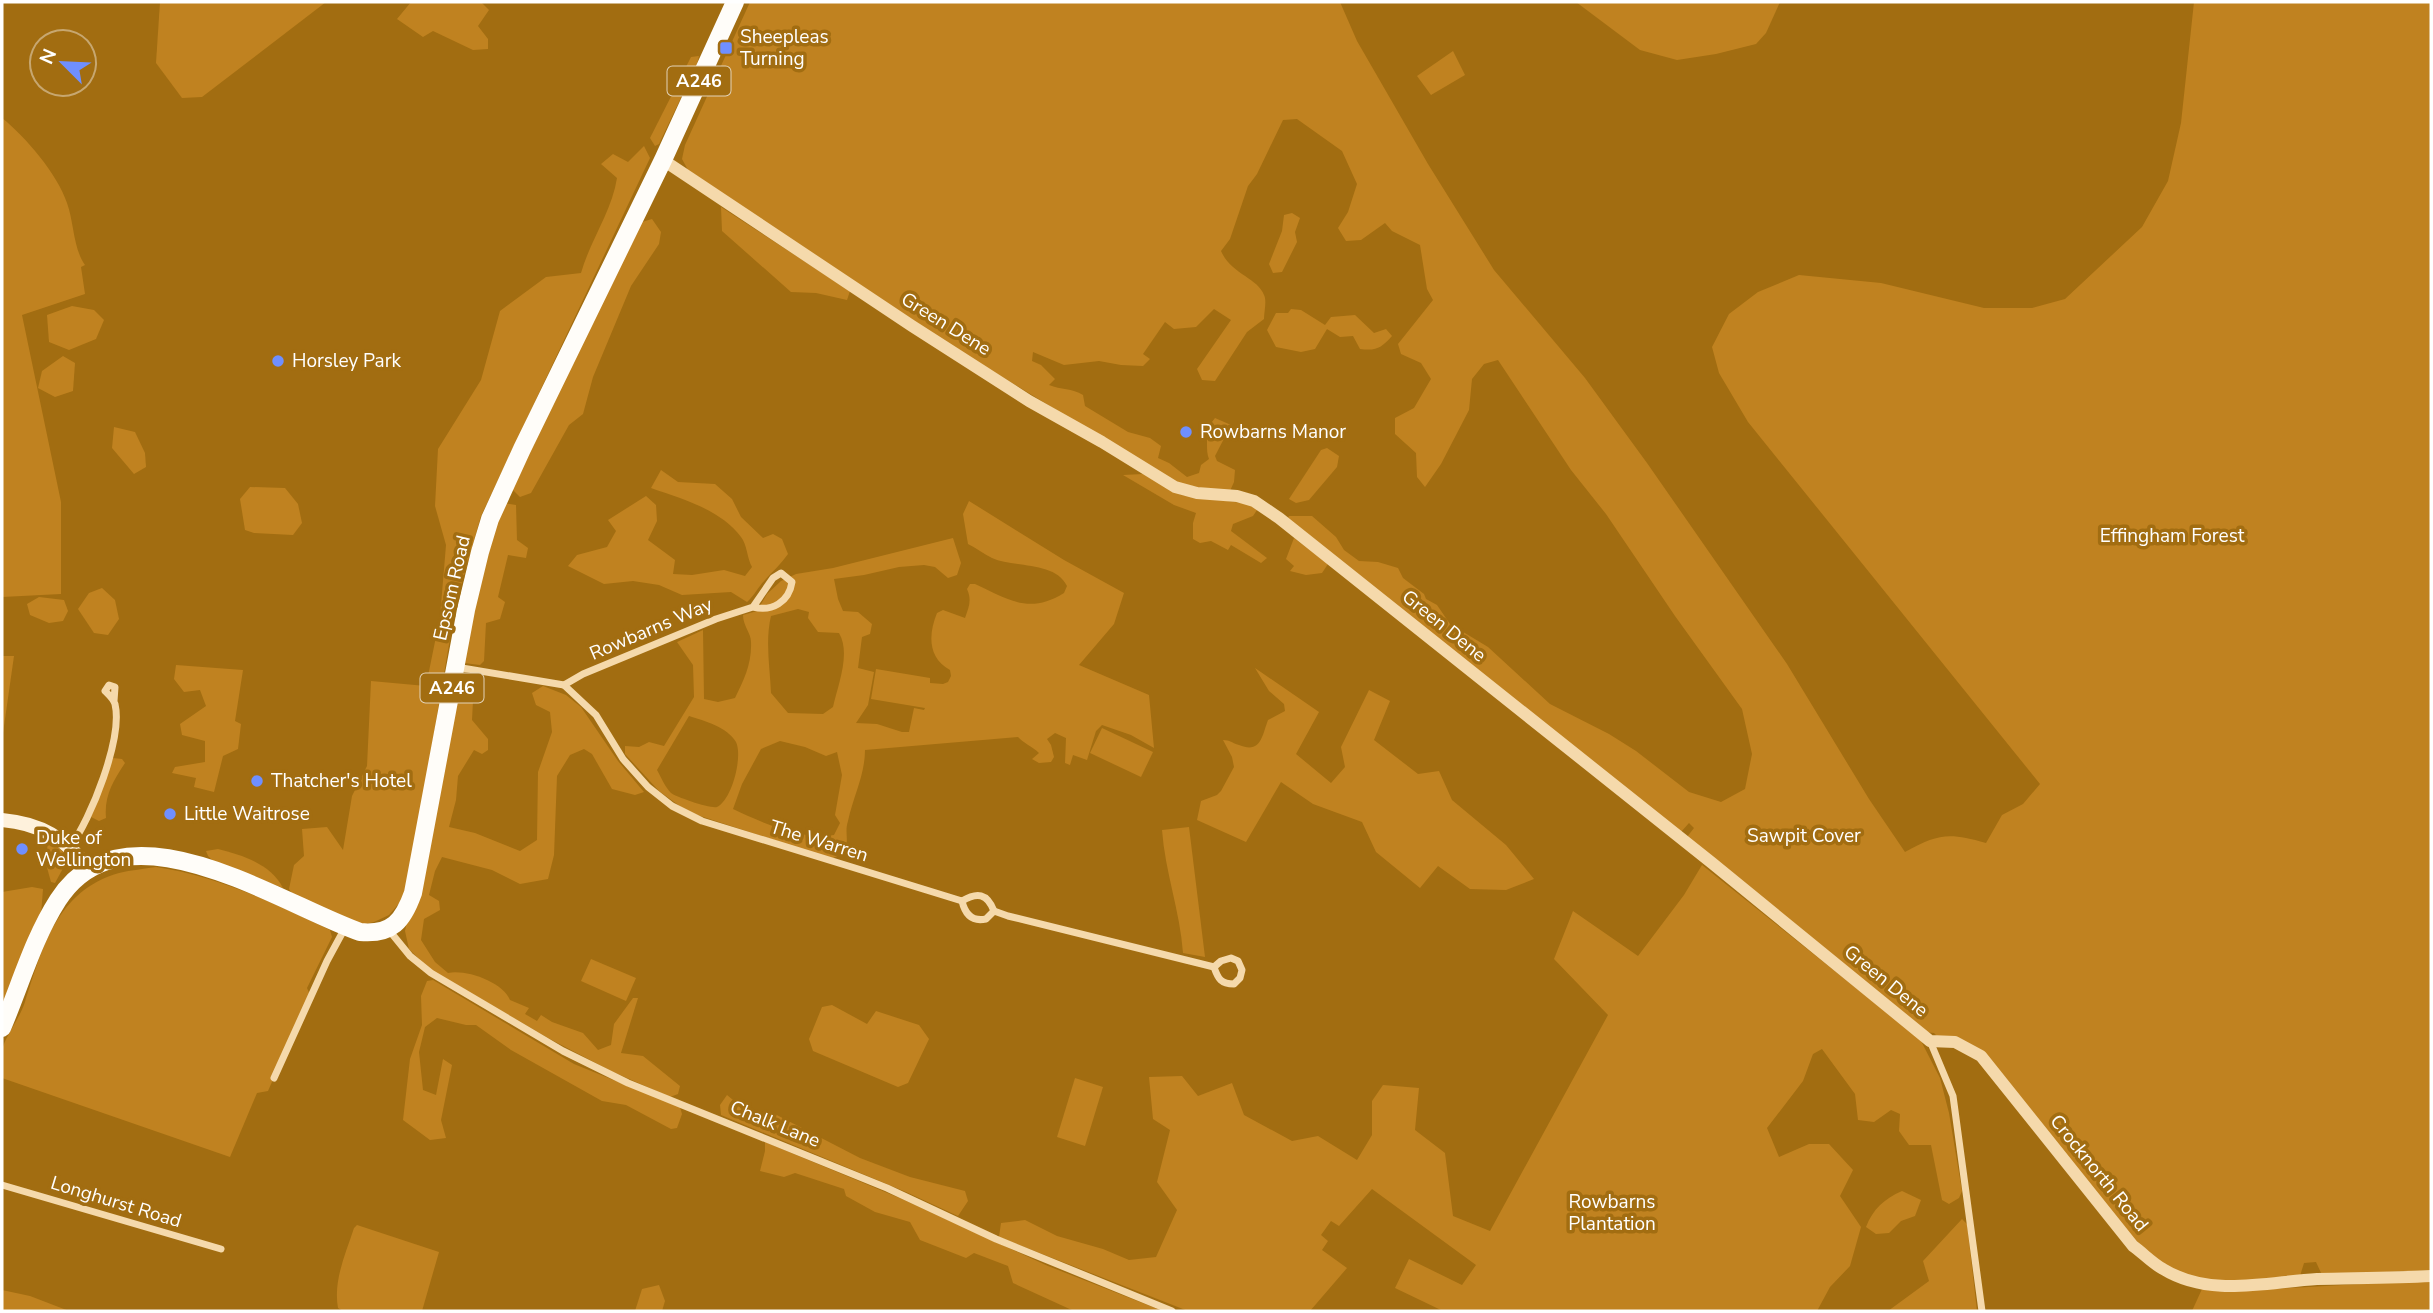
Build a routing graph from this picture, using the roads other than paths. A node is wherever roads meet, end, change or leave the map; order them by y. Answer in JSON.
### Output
{"nodes":[{"id":1,"x":735,"y":2,"type":"edge"},
{"id":2,"x":663,"y":160,"type":"junction"},
{"id":3,"x":752,"y":607,"type":"junction"},
{"id":4,"x":456,"y":667,"type":"junction"},
{"id":5,"x":564,"y":685,"type":"junction"},
{"id":6,"x":114,"y":701,"type":"dead end"},
{"id":7,"x":2,"y":820,"type":"edge"},
{"id":8,"x":70,"y":847,"type":"junction"},
{"id":9,"x":87,"y":869,"type":"junction"},
{"id":10,"x":962,"y":901,"type":"junction"},
{"id":11,"x":994,"y":911,"type":"junction"},
{"id":12,"x":346,"y":926,"type":"junction"},
{"id":13,"x":388,"y":929,"type":"junction"},
{"id":14,"x":1214,"y":967,"type":"dead end"},
{"id":15,"x":2,"y":1028,"type":"edge"},
{"id":16,"x":1930,"y":1041,"type":"junction"},
{"id":17,"x":274,"y":1078,"type":"dead end"},
{"id":18,"x":2,"y":1185,"type":"edge"},
{"id":19,"x":220,"y":1250,"type":"dead end"},
{"id":20,"x":2431,"y":1276,"type":"edge"},
{"id":21,"x":1172,"y":1311,"type":"edge"},
{"id":22,"x":1982,"y":1311,"type":"edge"}],
"edges":[{"from":1,"to":2,"type":"main road","number":"A246"},
{"from":2,"to":4,"type":"main road","name":"Epsom Road","number":"A246"},
{"from":2,"to":16,"type":"street","name":"Green Dene"},
{"from":3,"to":3,"type":"street","name":"Rowbarns Way"},
{"from":3,"to":5,"type":"street","name":"Rowbarns Way"},
{"from":4,"to":5,"type":"street"},
{"from":4,"to":13,"type":"main road","name":"Epsom Road","number":"A246"},
{"from":5,"to":10,"type":"street","name":"The Warren"},
{"from":6,"to":8,"type":"street"},
{"from":7,"to":8,"type":"main road"},
{"from":8,"to":9,"type":"main road"},
{"from":9,"to":12,"type":"main road"},
{"from":9,"to":15,"type":"main road"},
{"from":10,"to":11,"type":"street","name":"The Warren"},
{"from":10,"to":11,"type":"street"},
{"from":11,"to":14,"type":"street","name":"The Warren"},
{"from":12,"to":13,"type":"main road"},
{"from":12,"to":17,"type":"street"},
{"from":13,"to":21,"type":"street","name":"Chalk Lane"},
{"from":16,"to":20,"type":"street","name":"Crocknorth Road"},
{"from":16,"to":22,"type":"street","name":"Green Dene"},
{"from":18,"to":19,"type":"street","name":"Longhurst Road"}]}
